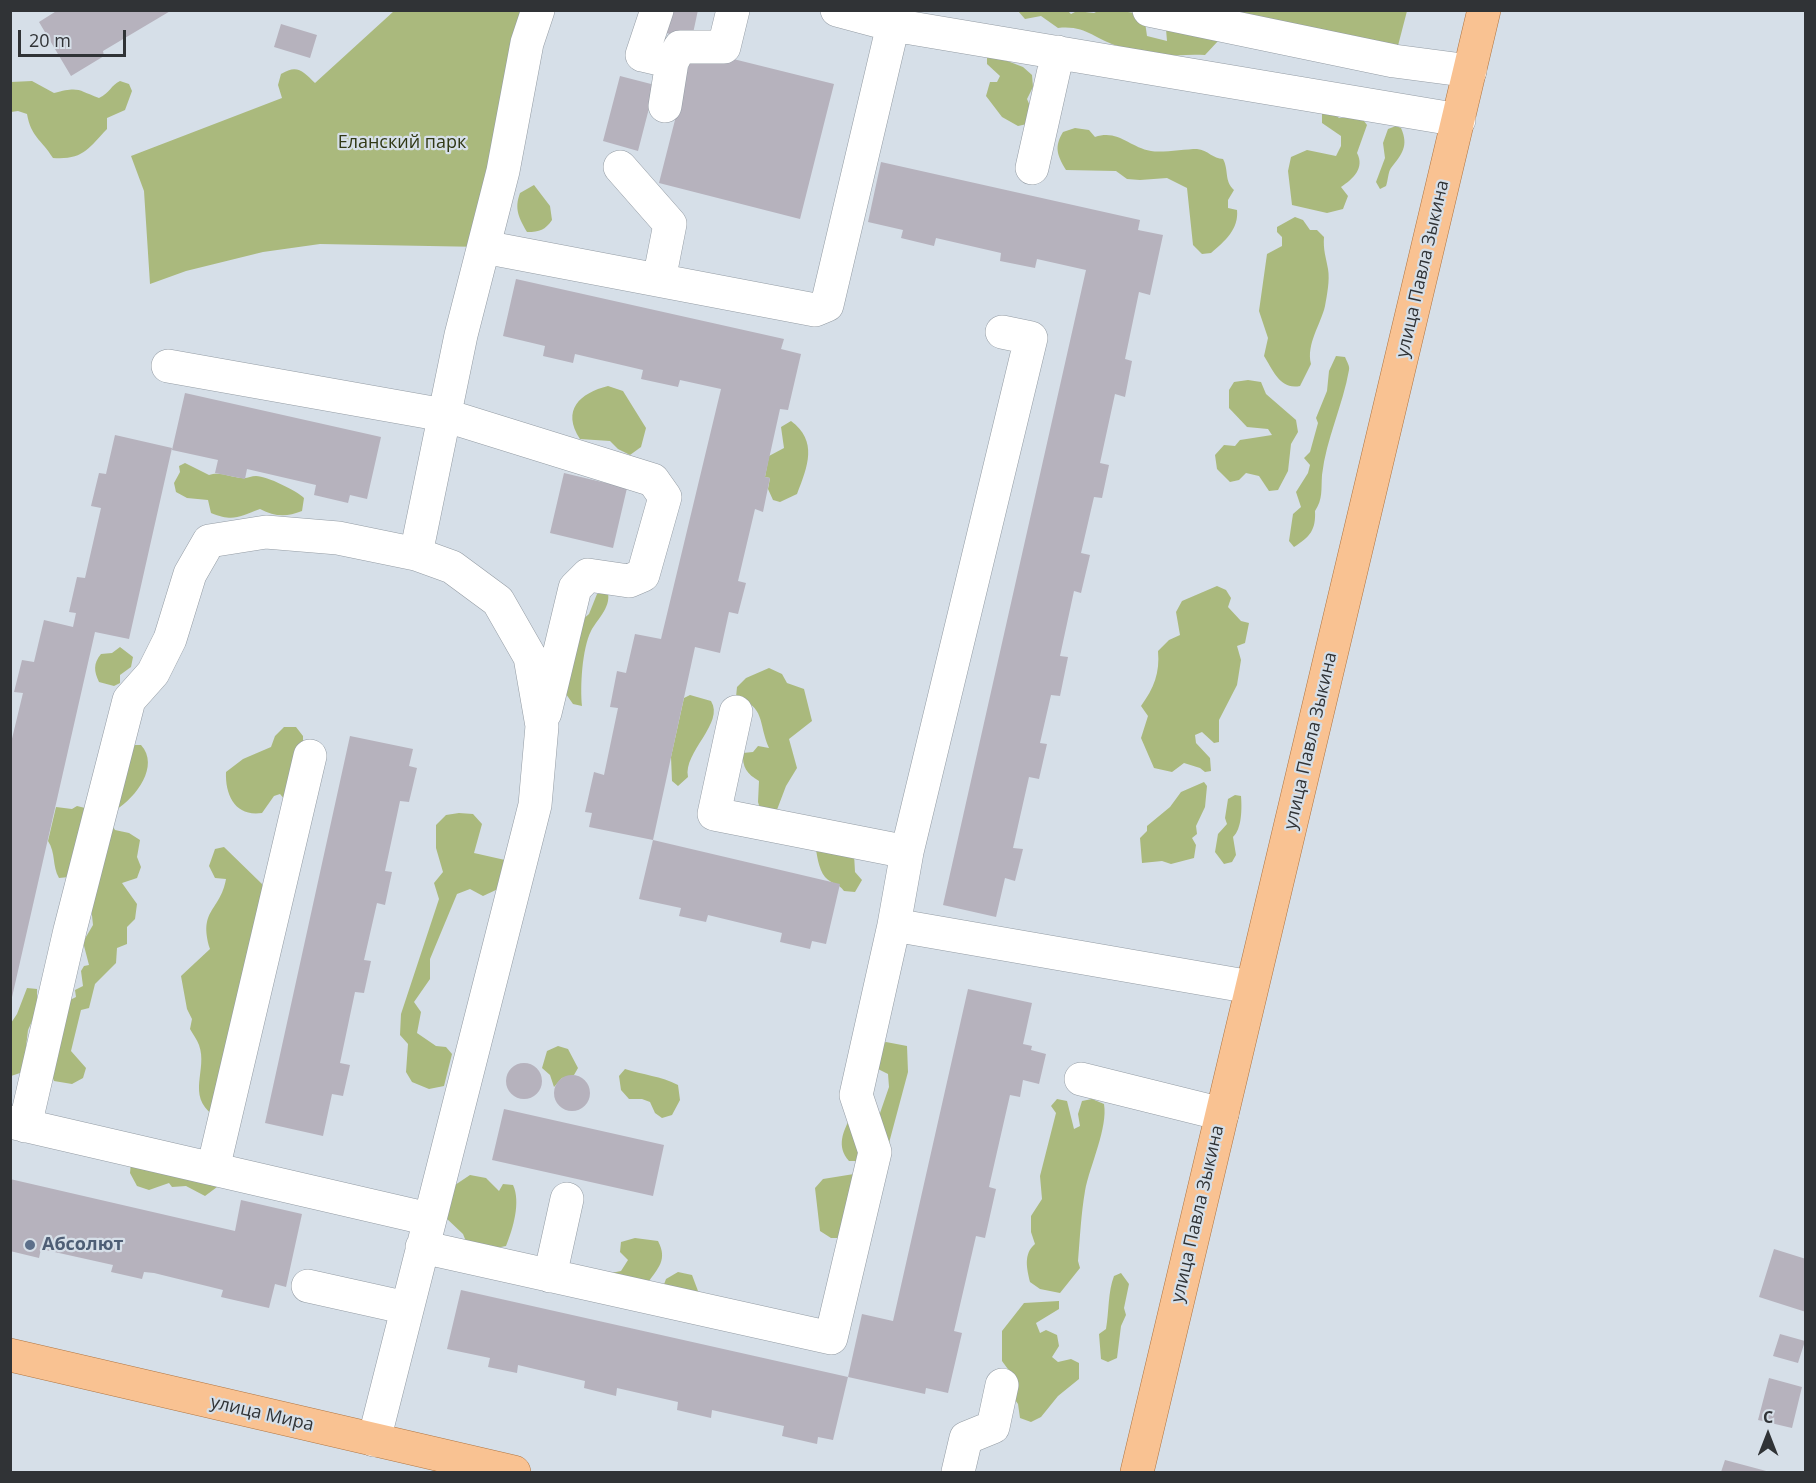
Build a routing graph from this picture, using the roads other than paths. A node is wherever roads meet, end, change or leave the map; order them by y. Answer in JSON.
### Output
{"nodes":[{"id":1,"x":538,"y":10,"type":"edge"},
{"id":2,"x":657,"y":10,"type":"edge"},
{"id":3,"x":733,"y":10,"type":"edge"},
{"id":4,"x":837,"y":10,"type":"edge"},
{"id":5,"x":1149,"y":10,"type":"edge"},
{"id":6,"x":1484,"y":10,"type":"edge"},
{"id":7,"x":952,"y":22,"type":"edge"},
{"id":8,"x":893,"y":25,"type":"junction"},
{"id":9,"x":1058,"y":52,"type":"junction"},
{"id":10,"x":672,"y":62,"type":"junction"},
{"id":11,"x":1470,"y":72,"type":"junction"},
{"id":12,"x":665,"y":106,"type":"dead end"},
{"id":13,"x":1459,"y":120,"type":"junction"},
{"id":14,"x":620,"y":167,"type":"dead end"},
{"id":15,"x":1032,"y":168,"type":"dead end"},
{"id":16,"x":484,"y":247,"type":"junction"},
{"id":17,"x":659,"y":280,"type":"junction"},
{"id":18,"x":1002,"y":332,"type":"dead end"},
{"id":19,"x":168,"y":366,"type":"dead end"},
{"id":20,"x":444,"y":415,"type":"junction"},
{"id":21,"x":416,"y":554,"type":"junction"},
{"id":22,"x":736,"y":712,"type":"dead end"},
{"id":23,"x":542,"y":726,"type":"junction"},
{"id":24,"x":310,"y":756,"type":"dead end"},
{"id":25,"x":907,"y":852,"type":"junction"},
{"id":26,"x":894,"y":925,"type":"junction"},
{"id":27,"x":1251,"y":987,"type":"junction"},
{"id":28,"x":1081,"y":1079,"type":"dead end"},
{"id":29,"x":1222,"y":1114,"type":"junction"},
{"id":30,"x":18,"y":1124,"type":"edge"},
{"id":31,"x":213,"y":1168,"type":"junction"},
{"id":32,"x":567,"y":1199,"type":"dead end"},
{"id":33,"x":426,"y":1233,"type":"junction"},
{"id":34,"x":550,"y":1276,"type":"junction"},
{"id":35,"x":308,"y":1286,"type":"dead end"},
{"id":36,"x":407,"y":1308,"type":"junction"},
{"id":37,"x":10,"y":1355,"type":"edge"},
{"id":38,"x":1002,"y":1385,"type":"dead end"},
{"id":39,"x":374,"y":1440,"type":"junction"},
{"id":40,"x":514,"y":1473,"type":"edge"},
{"id":41,"x":958,"y":1473,"type":"edge"},
{"id":42,"x":1137,"y":1473,"type":"edge"}],
"edges":[{"from":1,"to":16,"type":"lane"},
{"from":2,"to":10,"type":"lane"},
{"from":3,"to":10,"type":"lane"},
{"from":4,"to":8,"type":"lane"},
{"from":5,"to":11,"type":"lane"},
{"from":6,"to":11,"type":"main road","name":"улица Павла Зыкина"},
{"from":7,"to":8,"type":"lane"},
{"from":7,"to":9,"type":"lane"},
{"from":8,"to":17,"type":"lane"},
{"from":9,"to":13,"type":"lane"},
{"from":9,"to":15,"type":"lane"},
{"from":10,"to":12,"type":"lane"},
{"from":11,"to":13,"type":"main road","name":"улица Павла Зыкина"},
{"from":13,"to":27,"type":"main road","name":"улица Павла Зыкина"},
{"from":14,"to":17,"type":"lane"},
{"from":16,"to":17,"type":"lane"},
{"from":16,"to":20,"type":"lane"},
{"from":18,"to":25,"type":"lane"},
{"from":19,"to":20,"type":"lane"},
{"from":20,"to":21,"type":"lane"},
{"from":20,"to":23,"type":"lane"},
{"from":21,"to":23,"type":"lane"},
{"from":21,"to":30,"type":"lane"},
{"from":22,"to":25,"type":"lane"},
{"from":23,"to":33,"type":"lane"},
{"from":24,"to":31,"type":"lane"},
{"from":25,"to":26,"type":"lane"},
{"from":26,"to":27,"type":"lane"},
{"from":26,"to":34,"type":"lane"},
{"from":27,"to":29,"type":"main road","name":"улица Павла Зыкина"},
{"from":28,"to":29,"type":"lane"},
{"from":29,"to":42,"type":"main road","name":"улица Павла Зыкина"},
{"from":30,"to":31,"type":"lane"},
{"from":31,"to":33,"type":"lane"},
{"from":32,"to":34,"type":"lane"},
{"from":33,"to":34,"type":"lane"},
{"from":33,"to":36,"type":"lane"},
{"from":35,"to":36,"type":"lane"},
{"from":36,"to":39,"type":"lane"},
{"from":37,"to":39,"type":"main road","name":"улица Мира"},
{"from":38,"to":41,"type":"lane"},
{"from":39,"to":40,"type":"main road","name":"улица Мира"}]}
